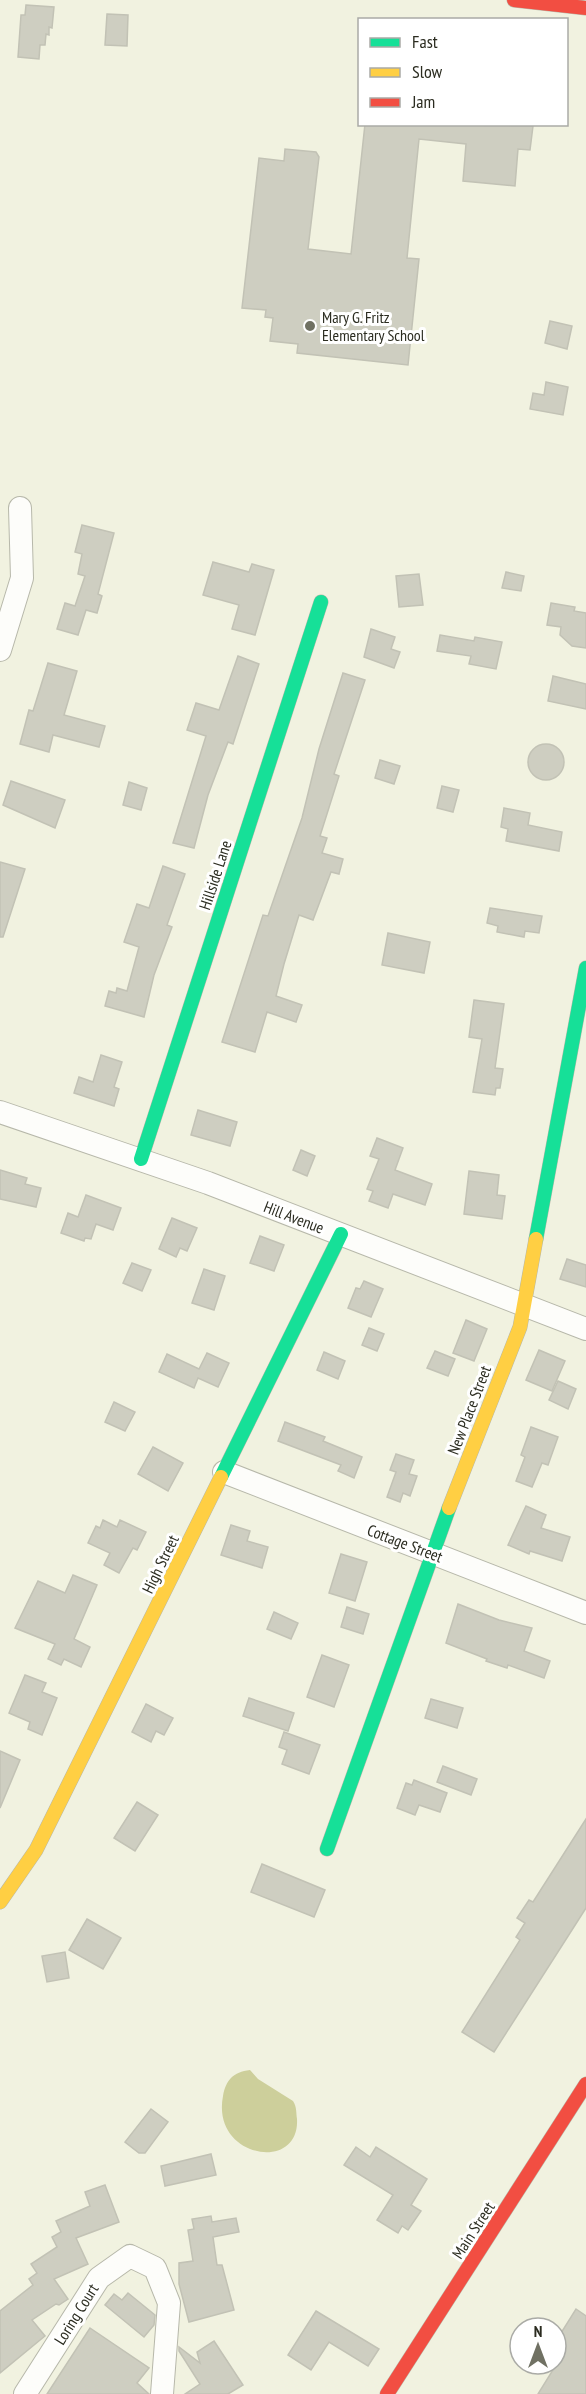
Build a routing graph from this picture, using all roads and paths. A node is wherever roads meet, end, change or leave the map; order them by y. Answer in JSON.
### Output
{"nodes":[{"id":1,"x":514,"y":0,"type":"edge"},
{"id":2,"x":586,"y":8,"type":"edge"},
{"id":3,"x":20,"y":508,"type":"dead end"},
{"id":4,"x":321,"y":602,"type":"dead end"},
{"id":5,"x":0,"y":650,"type":"edge"},
{"id":6,"x":586,"y":968,"type":"edge"},
{"id":7,"x":0,"y":1112,"type":"edge"},
{"id":8,"x":141,"y":1159,"type":"junction"},
{"id":9,"x":341,"y":1234,"type":"junction"},
{"id":10,"x":525,"y":1305,"type":"junction"},
{"id":11,"x":586,"y":1329,"type":"edge"},
{"id":12,"x":224,"y":1472,"type":"junction"},
{"id":13,"x":431,"y":1553,"type":"junction"},
{"id":14,"x":586,"y":1613,"type":"edge"},
{"id":15,"x":327,"y":1849,"type":"dead end"},
{"id":16,"x":0,"y":1902,"type":"edge"},
{"id":17,"x":586,"y":2084,"type":"edge"},
{"id":18,"x":25,"y":2394,"type":"edge"},
{"id":19,"x":162,"y":2394,"type":"edge"},
{"id":20,"x":387,"y":2394,"type":"edge"}],
"edges":[{"from":1,"to":2,"type":"street"},
{"from":3,"to":5,"type":"street"},
{"from":4,"to":8,"type":"street","name":"Hillside Lane"},
{"from":6,"to":10,"type":"street","name":"New Place Street"},
{"from":7,"to":8,"type":"street","name":"Hill Avenue"},
{"from":8,"to":9,"type":"street","name":"Hill Avenue"},
{"from":9,"to":10,"type":"street","name":"Hill Avenue"},
{"from":9,"to":12,"type":"street","name":"High Street"},
{"from":10,"to":11,"type":"street","name":"Hill Avenue"},
{"from":10,"to":13,"type":"street","name":"New Place Street"},
{"from":12,"to":13,"type":"street","name":"Cottage Street"},
{"from":12,"to":16,"type":"street","name":"High Street"},
{"from":13,"to":14,"type":"street","name":"Cottage Street"},
{"from":13,"to":15,"type":"street","name":"New Place Street"},
{"from":17,"to":20,"type":"street","name":"Main Street"},
{"from":18,"to":19,"type":"street","name":"Loring Court"}]}
